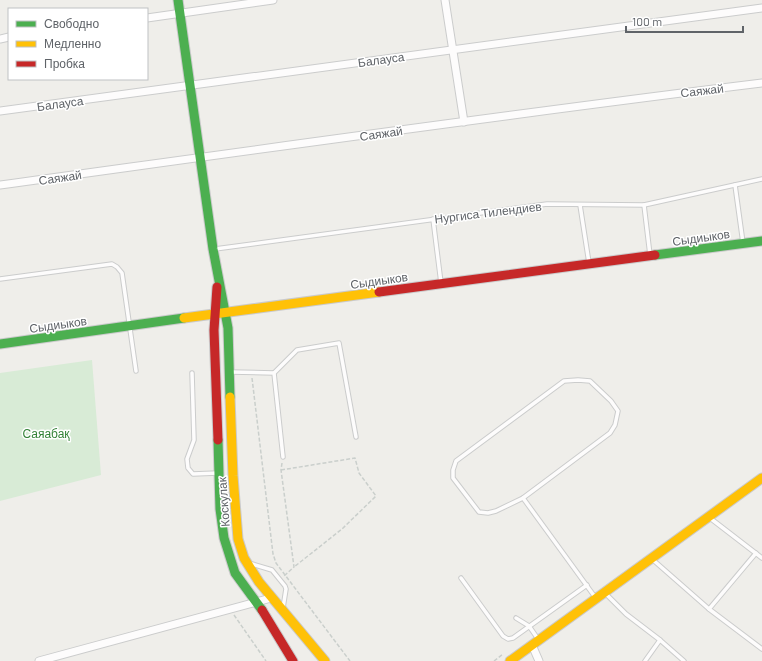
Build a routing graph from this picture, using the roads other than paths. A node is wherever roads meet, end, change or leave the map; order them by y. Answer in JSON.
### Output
{"nodes":[{"id":1,"x":178,"y":0,"type":"edge"},
{"id":2,"x":273,"y":0,"type":"edge"},
{"id":3,"x":445,"y":0,"type":"edge"},
{"id":4,"x":762,"y":8,"type":"edge"},
{"id":5,"x":180,"y":13,"type":"junction"},
{"id":6,"x":148,"y":18,"type":"edge"},
{"id":7,"x":453,"y":49,"type":"junction"},
{"id":8,"x":762,"y":83,"type":"edge"},
{"id":9,"x":190,"y":84,"type":"junction"},
{"id":10,"x":0,"y":111,"type":"edge"},
{"id":11,"x":464,"y":122,"type":"junction"},
{"id":12,"x":200,"y":158,"type":"junction"},
{"id":13,"x":762,"y":180,"type":"edge"},
{"id":14,"x":0,"y":185,"type":"edge"},
{"id":15,"x":735,"y":185,"type":"junction"},
{"id":16,"x":580,"y":205,"type":"junction"},
{"id":17,"x":644,"y":205,"type":"junction"},
{"id":18,"x":433,"y":220,"type":"junction"},
{"id":19,"x":762,"y":241,"type":"edge"},
{"id":20,"x":743,"y":244,"type":"junction"},
{"id":21,"x":213,"y":249,"type":"junction"},
{"id":22,"x":650,"y":256,"type":"junction"},
{"id":23,"x":215,"y":259,"type":"junction"},
{"id":24,"x":589,"y":264,"type":"junction"},
{"id":25,"x":0,"y":279,"type":"edge"},
{"id":26,"x":441,"y":284,"type":"junction"},
{"id":27,"x":226,"y":312,"type":"junction"},
{"id":28,"x":215,"y":314,"type":"junction"},
{"id":29,"x":129,"y":326,"type":"junction"},
{"id":30,"x":0,"y":344,"type":"edge"},
{"id":31,"x":136,"y":371,"type":"dead end"},
{"id":32,"x":229,"y":372,"type":"junction"},
{"id":33,"x":192,"y":373,"type":"dead end"},
{"id":34,"x":274,"y":373,"type":"junction"},
{"id":35,"x":356,"y":437,"type":"dead end"},
{"id":36,"x":284,"y":457,"type":"road end"},
{"id":37,"x":219,"y":472,"type":"junction"},
{"id":38,"x":762,"y":478,"type":"edge"},
{"id":39,"x":523,"y":498,"type":"junction"},
{"id":40,"x":708,"y":516,"type":"junction"},
{"id":41,"x":756,"y":553,"type":"junction"},
{"id":42,"x":762,"y":558,"type":"edge"},
{"id":43,"x":651,"y":559,"type":"junction"},
{"id":44,"x":247,"y":563,"type":"junction"},
{"id":45,"x":461,"y":578,"type":"dead end"},
{"id":46,"x":587,"y":585,"type":"junction"},
{"id":47,"x":604,"y":593,"type":"junction"},
{"id":48,"x":271,"y":598,"type":"junction"},
{"id":49,"x":596,"y":598,"type":"junction"},
{"id":50,"x":256,"y":602,"type":"junction"},
{"id":51,"x":709,"y":609,"type":"junction"},
{"id":52,"x":282,"y":611,"type":"junction"},
{"id":53,"x":516,"y":618,"type":"dead end"},
{"id":54,"x":529,"y":626,"type":"junction"},
{"id":55,"x":660,"y":640,"type":"junction"},
{"id":56,"x":535,"y":643,"type":"junction"},
{"id":57,"x":762,"y":649,"type":"edge"},
{"id":58,"x":39,"y":661,"type":"edge"},
{"id":59,"x":293,"y":661,"type":"edge"},
{"id":60,"x":325,"y":661,"type":"edge"},
{"id":61,"x":510,"y":661,"type":"edge"},
{"id":62,"x":539,"y":661,"type":"edge"},
{"id":63,"x":645,"y":661,"type":"edge"},
{"id":64,"x":684,"y":661,"type":"edge"}],
"edges":[{"from":1,"to":5,"type":"street"},
{"from":2,"to":5,"type":"street"},
{"from":3,"to":7,"type":"street"},
{"from":4,"to":7,"type":"street","name":"Балауса"},
{"from":5,"to":6,"type":"street"},
{"from":5,"to":9,"type":"street"},
{"from":7,"to":9,"type":"street","name":"Балауса"},
{"from":7,"to":11,"type":"street"},
{"from":8,"to":11,"type":"street","name":"Саяжай"},
{"from":9,"to":10,"type":"street","name":"Балауса"},
{"from":9,"to":12,"type":"street"},
{"from":11,"to":12,"type":"street","name":"Саяжай"},
{"from":12,"to":14,"type":"street","name":"Саяжай"},
{"from":12,"to":21,"type":"street"},
{"from":13,"to":15,"type":"lane","name":"Нургиса Тилендиев"},
{"from":15,"to":17,"type":"lane","name":"Нургиса Тилендиев"},
{"from":15,"to":20,"type":"lane"},
{"from":16,"to":17,"type":"lane","name":"Нургиса Тилендиев"},
{"from":16,"to":18,"type":"lane","name":"Нургиса Тилендиев"},
{"from":16,"to":24,"type":"lane"},
{"from":17,"to":22,"type":"lane"},
{"from":18,"to":21,"type":"lane","name":"Нургиса Тилендиев"},
{"from":18,"to":26,"type":"lane"},
{"from":19,"to":20,"type":"street","name":"Сыдиыков"},
{"from":20,"to":22,"type":"street","name":"Сыдиыков"},
{"from":21,"to":23,"type":"street"},
{"from":22,"to":24,"type":"street","name":"Сыдиыков"},
{"from":23,"to":27,"type":"street","name":"Коскулак"},
{"from":23,"to":28,"type":"street","name":"Коскулак"},
{"from":24,"to":26,"type":"street","name":"Сыдиыков"},
{"from":25,"to":29,"type":"lane"},
{"from":26,"to":27,"type":"street","name":"Сыдиыков"},
{"from":27,"to":28,"type":"street","name":"Сыдиыков"},
{"from":27,"to":32,"type":"street","name":"Коскулак"},
{"from":28,"to":29,"type":"street","name":"Сыдиыков"},
{"from":28,"to":37,"type":"street","name":"Коскулак"},
{"from":29,"to":30,"type":"street","name":"Сыдиыков"},
{"from":29,"to":31,"type":"lane"},
{"from":32,"to":34,"type":"lane"},
{"from":32,"to":44,"type":"street","name":"Коскулак"},
{"from":33,"to":37,"type":"lane"},
{"from":34,"to":35,"type":"lane"},
{"from":34,"to":36,"type":"lane"},
{"from":37,"to":50,"type":"street","name":"Коскулак"},
{"from":38,"to":40,"type":"street"},
{"from":39,"to":39,"type":"lane"},
{"from":39,"to":46,"type":"lane"},
{"from":40,"to":41,"type":"lane"},
{"from":40,"to":43,"type":"street"},
{"from":41,"to":42,"type":"lane"},
{"from":41,"to":51,"type":"lane"},
{"from":43,"to":47,"type":"street"},
{"from":43,"to":51,"type":"lane"},
{"from":44,"to":48,"type":"street","name":"Коскулак"},
{"from":44,"to":52,"type":"lane"},
{"from":45,"to":54,"type":"lane"},
{"from":46,"to":49,"type":"lane"},
{"from":46,"to":54,"type":"lane"},
{"from":47,"to":49,"type":"street"},
{"from":47,"to":55,"type":"lane"},
{"from":48,"to":50,"type":"street"},
{"from":48,"to":52,"type":"street","name":"Коскулак"},
{"from":49,"to":56,"type":"street"},
{"from":50,"to":58,"type":"street"},
{"from":50,"to":59,"type":"street","name":"Коскулак"},
{"from":51,"to":57,"type":"lane"},
{"from":52,"to":60,"type":"street","name":"Коскулак"},
{"from":53,"to":54,"type":"lane"},
{"from":54,"to":56,"type":"lane"},
{"from":55,"to":63,"type":"lane"},
{"from":55,"to":64,"type":"lane"},
{"from":56,"to":61,"type":"street"},
{"from":56,"to":62,"type":"street"}]}
